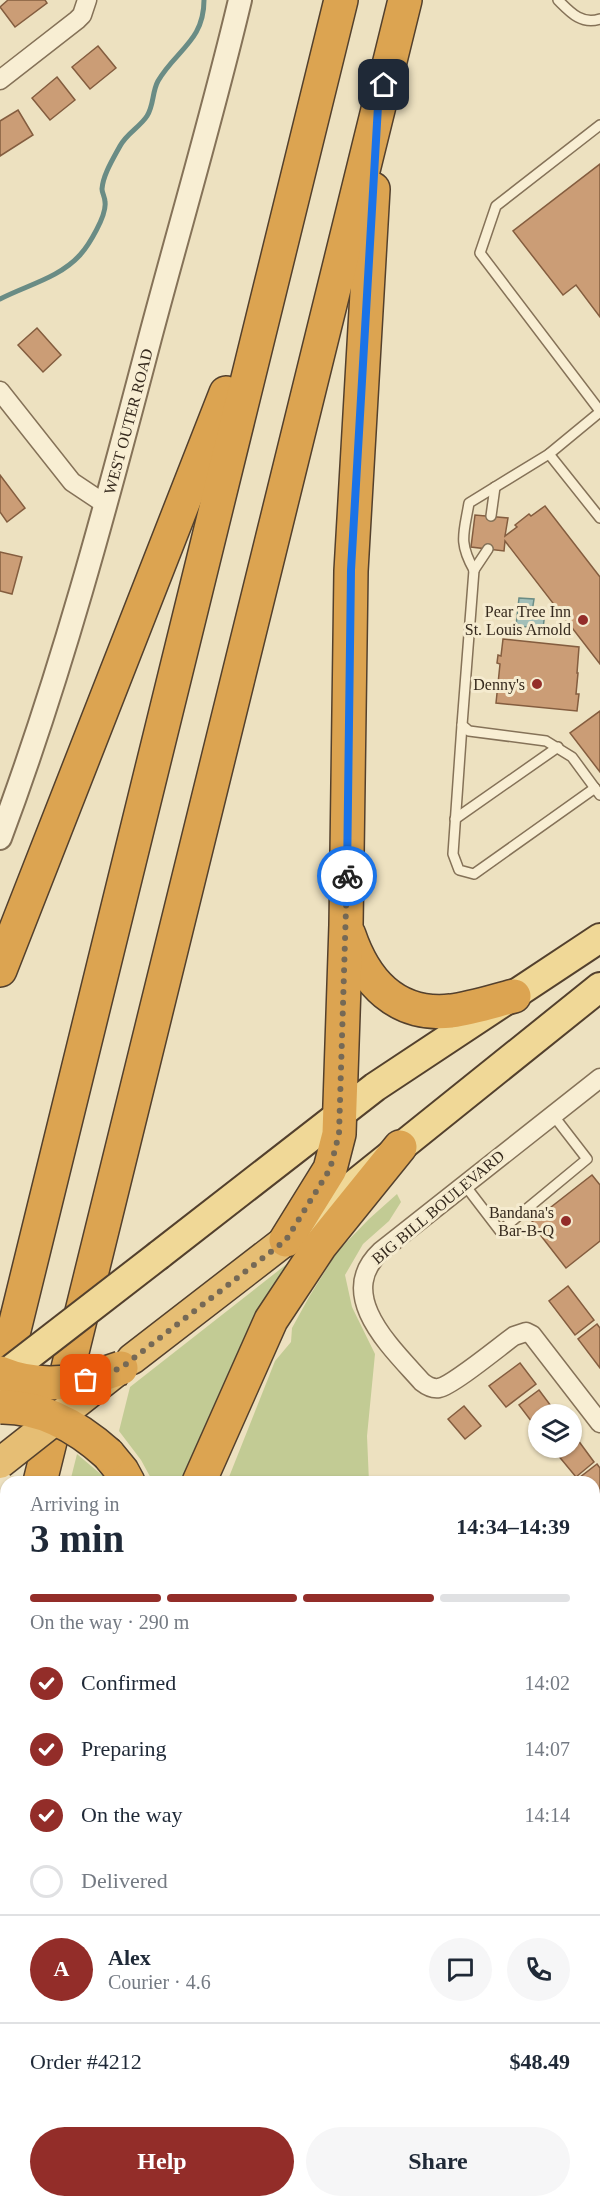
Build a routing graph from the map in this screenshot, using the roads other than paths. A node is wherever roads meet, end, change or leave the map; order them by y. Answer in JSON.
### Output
{"nodes":[{"id":1,"x":240,"y":0,"type":"edge"},
{"id":2,"x":341,"y":0,"type":"edge"},
{"id":3,"x":405,"y":0,"type":"edge"},
{"id":4,"x":558,"y":0,"type":"edge"},
{"id":5,"x":87,"y":1,"type":"edge"},
{"id":6,"x":600,"y":20,"type":"edge"},
{"id":7,"x":0,"y":80,"type":"edge"},
{"id":8,"x":378,"y":106,"type":"junction"},
{"id":9,"x":600,"y":125,"type":"edge"},
{"id":10,"x":276,"y":265,"type":"junction"},
{"id":11,"x":0,"y":391,"type":"edge"},
{"id":12,"x":600,"y":412,"type":"edge"},
{"id":13,"x":549,"y":454,"type":"junction"},
{"id":14,"x":495,"y":487,"type":"junction"},
{"id":15,"x":105,"y":504,"type":"junction"},
{"id":16,"x":491,"y":516,"type":"dead end"},
{"id":17,"x":600,"y":518,"type":"edge"},
{"id":18,"x":488,"y":549,"type":"dead end"},
{"id":19,"x":474,"y":570,"type":"junction"},
{"id":20,"x":462,"y":724,"type":"junction"},
{"id":21,"x":558,"y":747,"type":"junction"},
{"id":22,"x":598,"y":792,"type":"edge"},
{"id":23,"x":455,"y":819,"type":"junction"},
{"id":24,"x":0,"y":836,"type":"edge"},
{"id":25,"x":346,"y":925,"type":"junction"},
{"id":26,"x":600,"y":938,"type":"edge"},
{"id":27,"x":0,"y":970,"type":"edge"},
{"id":28,"x":600,"y":987,"type":"edge"},
{"id":29,"x":514,"y":996,"type":"junction"},
{"id":30,"x":600,"y":1078,"type":"edge"},
{"id":31,"x":340,"y":1113,"type":"junction"},
{"id":32,"x":552,"y":1114,"type":"junction"},
{"id":33,"x":400,"y":1147,"type":"junction"},
{"id":34,"x":464,"y":1184,"type":"junction"},
{"id":35,"x":286,"y":1240,"type":"junction"},
{"id":36,"x":126,"y":1363,"type":"junction"},
{"id":37,"x":1,"y":1378,"type":"edge"},
{"id":38,"x":0,"y":1407,"type":"edge"},
{"id":39,"x":56,"y":1418,"type":"junction"},
{"id":40,"x":600,"y":1423,"type":"edge"},
{"id":41,"x":0,"y":1462,"type":"edge"},
{"id":42,"x":41,"y":1476,"type":"edge"},
{"id":43,"x":125,"y":1476,"type":"edge"},
{"id":44,"x":202,"y":1476,"type":"edge"}],
"edges":[{"from":1,"to":15,"type":"street","name":"WEST OUTER ROAD"},
{"from":2,"to":10,"type":"highway"},
{"from":3,"to":8,"type":"highway"},
{"from":4,"to":6,"type":"lane"},
{"from":5,"to":7,"type":"street"},
{"from":8,"to":25,"type":"highway"},
{"from":8,"to":42,"type":"highway"},
{"from":9,"to":12,"type":"lane"},
{"from":10,"to":27,"type":"highway"},
{"from":10,"to":37,"type":"highway"},
{"from":11,"to":15,"type":"street"},
{"from":12,"to":13,"type":"lane"},
{"from":13,"to":14,"type":"lane"},
{"from":13,"to":17,"type":"lane"},
{"from":14,"to":16,"type":"lane"},
{"from":14,"to":19,"type":"lane"},
{"from":15,"to":24,"type":"street","name":"WEST OUTER ROAD"},
{"from":18,"to":19,"type":"lane"},
{"from":19,"to":20,"type":"lane"},
{"from":20,"to":21,"type":"lane"},
{"from":20,"to":23,"type":"lane"},
{"from":21,"to":22,"type":"lane"},
{"from":21,"to":23,"type":"lane"},
{"from":22,"to":23,"type":"lane"},
{"from":25,"to":29,"type":"highway"},
{"from":25,"to":31,"type":"highway"},
{"from":26,"to":29,"type":"main road"},
{"from":28,"to":33,"type":"main road"},
{"from":29,"to":31,"type":"main road"},
{"from":30,"to":32,"type":"street","name":"BIG BILL BOULEVARD"},
{"from":31,"to":35,"type":"highway"},
{"from":31,"to":37,"type":"main road","bridge":true},
{"from":32,"to":34,"type":"street","name":"BIG BILL BOULEVARD"},
{"from":32,"to":34,"type":"lane"},
{"from":33,"to":35,"type":"main road"},
{"from":33,"to":44,"type":"highway"},
{"from":34,"to":40,"type":"street","name":"BIG BILL BOULEVARD"},
{"from":35,"to":36,"type":"highway"},
{"from":36,"to":37,"type":"highway","bridge":true},
{"from":36,"to":39,"type":"highway","bridge":true},
{"from":38,"to":39,"type":"highway","bridge":true},
{"from":39,"to":41,"type":"highway","bridge":true},
{"from":39,"to":43,"type":"highway","bridge":true}]}
